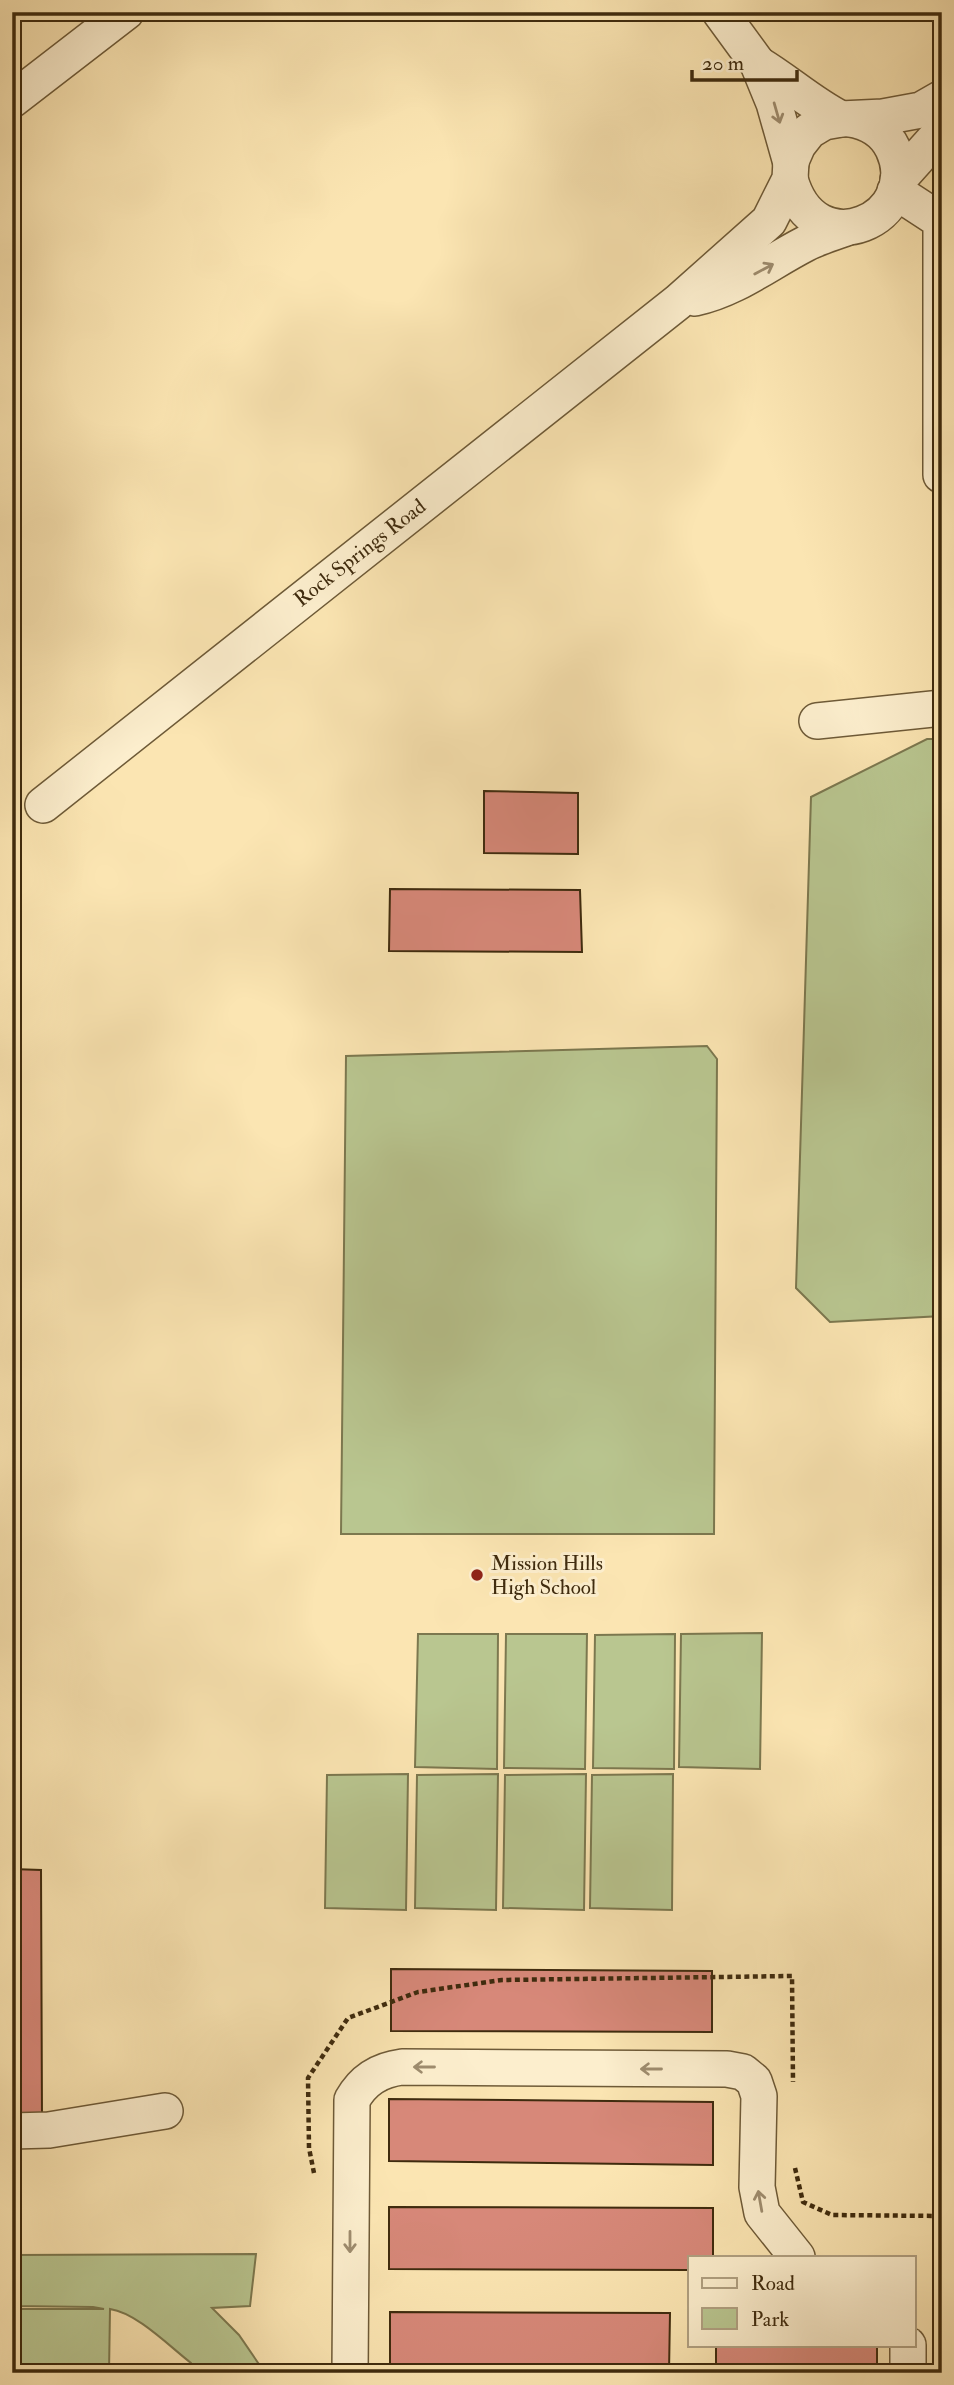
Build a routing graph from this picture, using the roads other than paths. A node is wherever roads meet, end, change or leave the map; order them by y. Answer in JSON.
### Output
{"nodes":[{"id":1,"x":126,"y":12,"type":"edge"},
{"id":2,"x":720,"y":12,"type":"edge"},
{"id":3,"x":758,"y":64,"type":"junction"},
{"id":4,"x":942,"y":98,"type":"edge"},
{"id":5,"x":12,"y":100,"type":"edge"},
{"id":6,"x":846,"y":119,"type":"junction"},
{"id":7,"x":942,"y":131,"type":"edge"},
{"id":8,"x":790,"y":171,"type":"junction"},
{"id":9,"x":897,"y":186,"type":"junction"},
{"id":10,"x":846,"y":228,"type":"junction"},
{"id":11,"x":678,"y":302,"type":"junction"},
{"id":12,"x":941,"y":475,"type":"edge"},
{"id":13,"x":942,"y":708,"type":"edge"},
{"id":14,"x":817,"y":721,"type":"dead end"},
{"id":15,"x":43,"y":805,"type":"dead end"},
{"id":16,"x":165,"y":2111,"type":"dead end"},
{"id":17,"x":12,"y":2131,"type":"edge"},
{"id":18,"x":796,"y":2256,"type":"edge"},
{"id":19,"x":908,"y":2346,"type":"edge"},
{"id":20,"x":350,"y":2373,"type":"edge"},
{"id":21,"x":908,"y":2373,"type":"edge"}],
"edges":[{"from":1,"to":5,"type":"street"},
{"from":2,"to":3,"type":"street"},
{"from":3,"to":6,"type":"street"},
{"from":3,"to":8,"type":"street","one_way":true},
{"from":4,"to":6,"type":"street","name":"Rock Springs Road"},
{"from":6,"to":8,"type":"street","name":"Rock Springs Road"},
{"from":6,"to":9,"type":"street"},
{"from":7,"to":9,"type":"street"},
{"from":8,"to":10,"type":"street"},
{"from":8,"to":11,"type":"street","name":"Rock Springs Road"},
{"from":9,"to":10,"type":"street"},
{"from":9,"to":12,"type":"street"},
{"from":11,"to":10,"type":"street","name":"Rock Springs Road","one_way":true},
{"from":11,"to":15,"type":"street","name":"Rock Springs Road"},
{"from":13,"to":14,"type":"street"},
{"from":16,"to":17,"type":"street"},
{"from":18,"to":20,"type":"street","one_way":true},
{"from":19,"to":21,"type":"street"}]}
